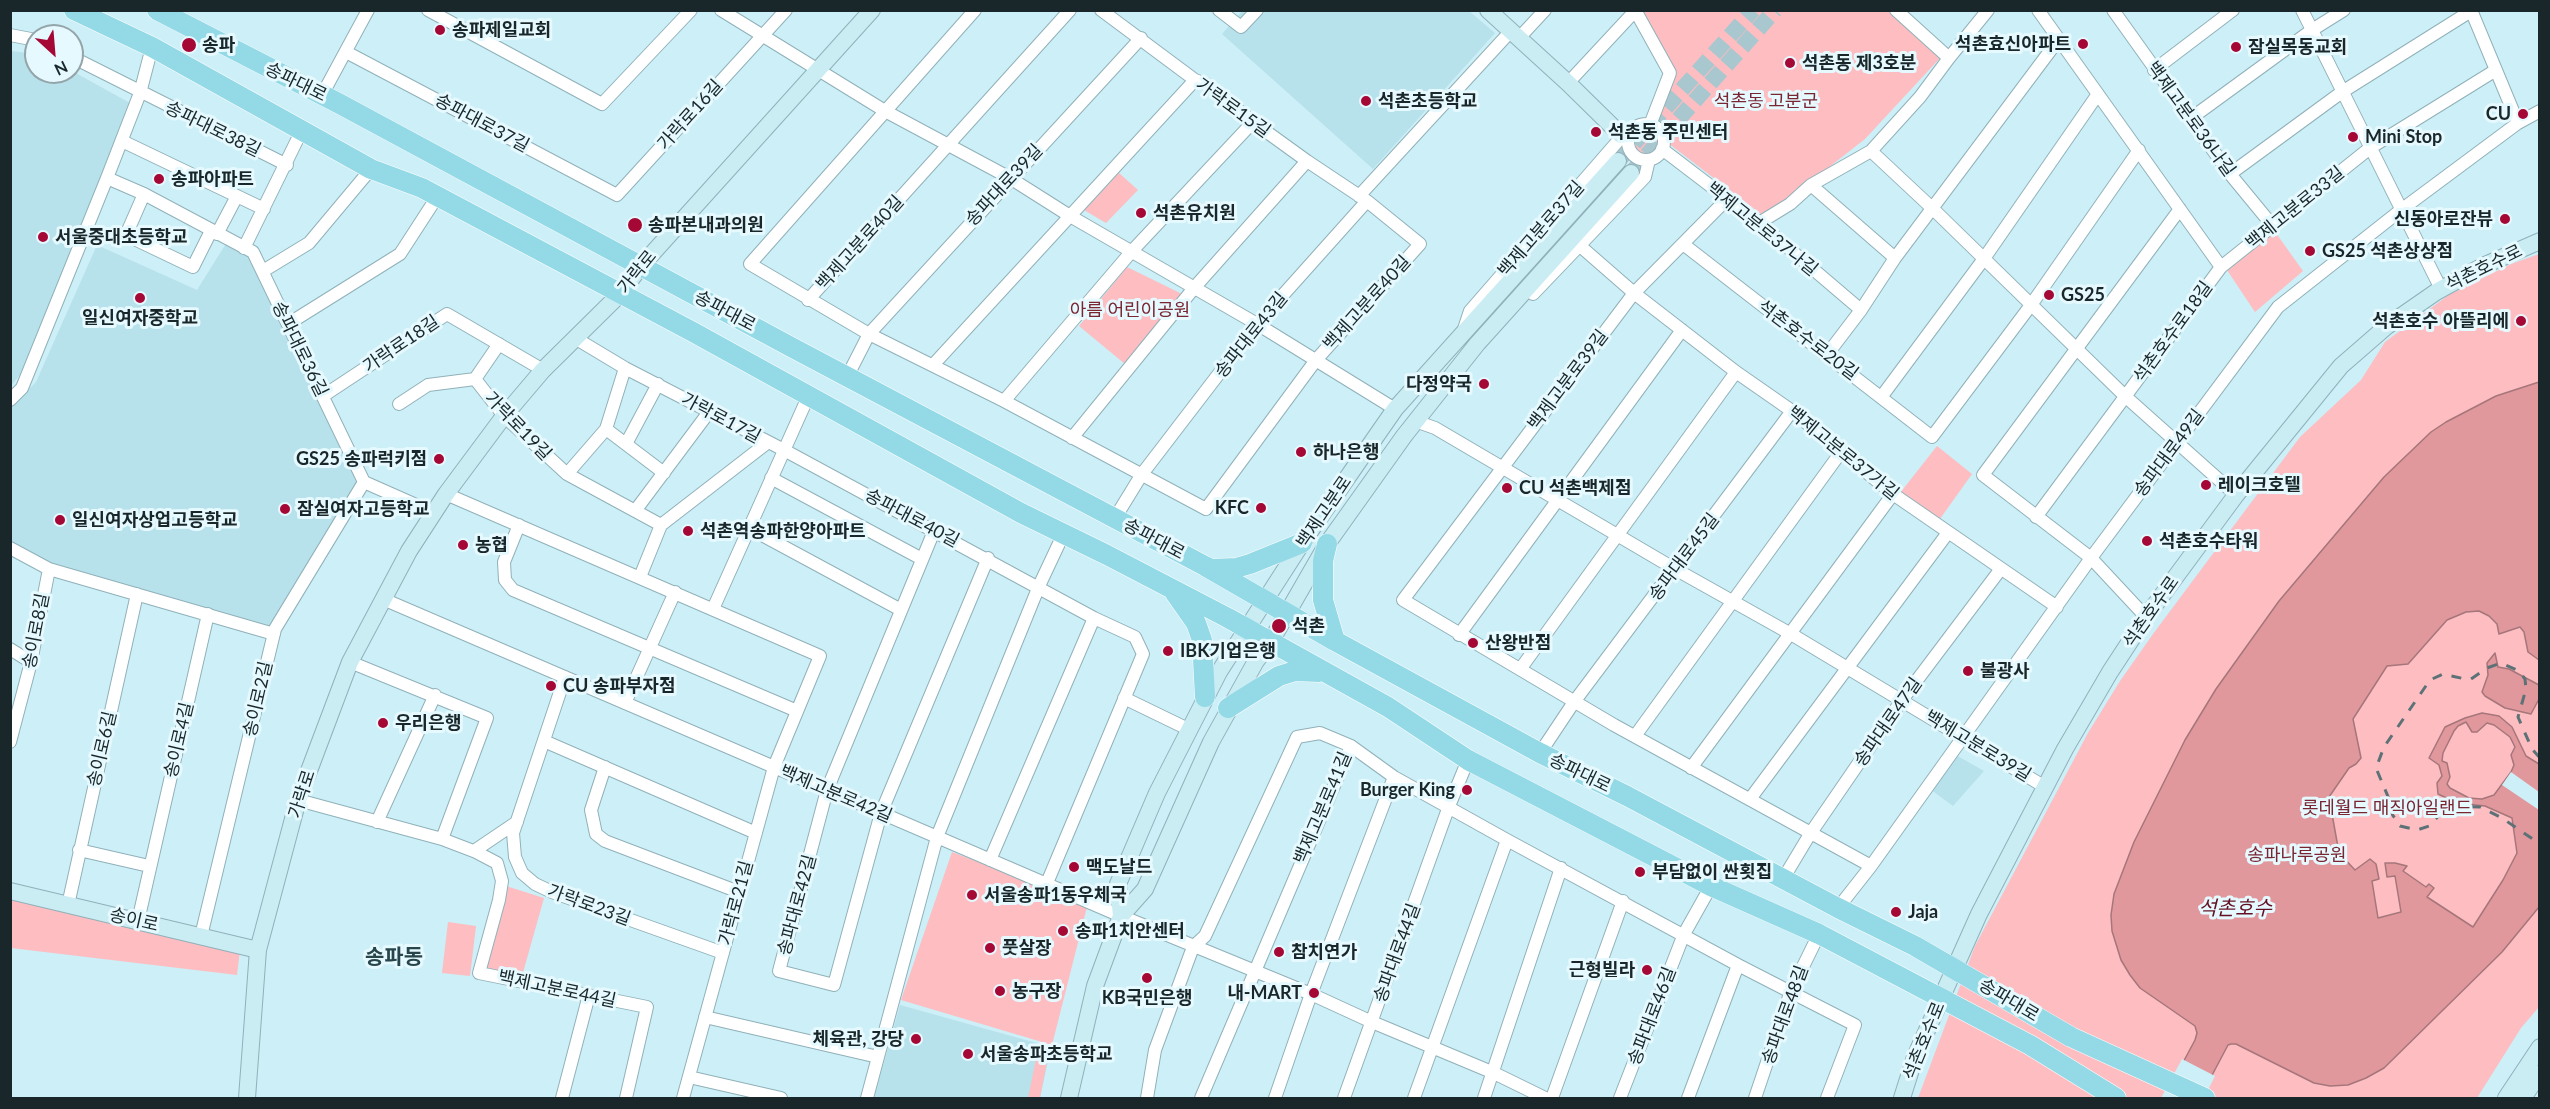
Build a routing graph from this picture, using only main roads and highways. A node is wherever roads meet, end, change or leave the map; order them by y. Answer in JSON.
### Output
{"nodes":[{"id":1,"x":74,"y":10,"type":"edge"},
{"id":2,"x":97,"y":10,"type":"edge"},
{"id":3,"x":156,"y":10,"type":"edge"},
{"id":4,"x":152,"y":47,"type":"junction"},
{"id":5,"x":1302,"y":543,"type":"road end"},
{"id":6,"x":1327,"y":544,"type":"road end"},
{"id":7,"x":1210,"y":569,"type":"junction"},
{"id":8,"x":1174,"y":590,"type":"junction"},
{"id":9,"x":1335,"y":641,"type":"junction"},
{"id":10,"x":1324,"y":672,"type":"junction"},
{"id":11,"x":1205,"y":697,"type":"road end"},
{"id":12,"x":1228,"y":708,"type":"road end"},
{"id":13,"x":2116,"y":1098,"type":"edge"},
{"id":14,"x":2205,"y":1098,"type":"edge"}],
"edges":[{"from":1,"to":4,"type":"main road","name":"송파대로"},
{"from":2,"to":4,"type":"main road"},
{"from":3,"to":7,"type":"main road","name":"송파대로"},
{"from":4,"to":8,"type":"main road","name":"송파대로"},
{"from":5,"to":7,"type":"main road"},
{"from":6,"to":9,"type":"main road"},
{"from":7,"to":9,"type":"main road","name":"송파대로"},
{"from":8,"to":10,"type":"main road","name":"송파대로"},
{"from":8,"to":11,"type":"main road"},
{"from":9,"to":14,"type":"main road","name":"송파대로"},
{"from":10,"to":12,"type":"main road"},
{"from":10,"to":13,"type":"main road","name":"송파대로"}]}
